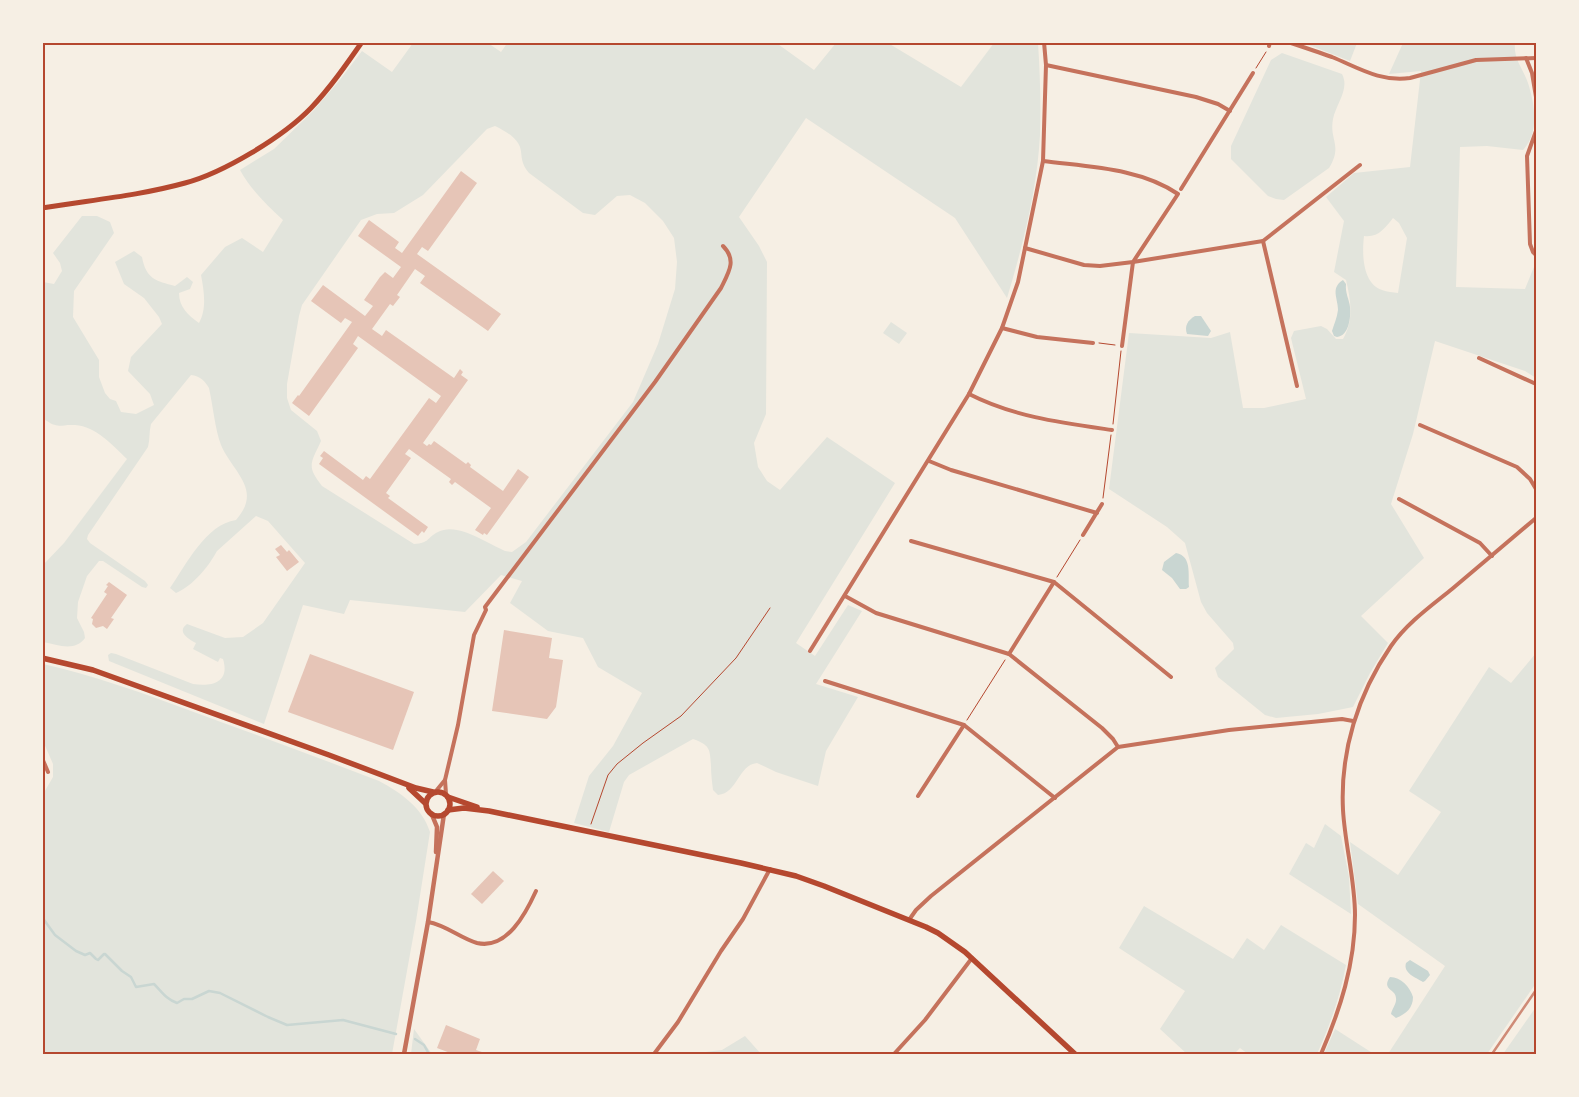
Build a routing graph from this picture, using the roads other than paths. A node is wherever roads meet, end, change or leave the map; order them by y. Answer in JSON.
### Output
{"nodes":[{"id":1,"x":362,"y":42,"type":"edge"},
{"id":2,"x":1044,"y":42,"type":"edge"},
{"id":3,"x":1288,"y":42,"type":"edge"},
{"id":4,"x":1526,"y":58,"type":"junction"},
{"id":5,"x":1536,"y":58,"type":"edge"},
{"id":6,"x":1046,"y":65,"type":"junction"},
{"id":7,"x":1253,"y":72,"type":"road end"},
{"id":8,"x":1536,"y":97,"type":"edge"},
{"id":9,"x":1230,"y":111,"type":"junction"},
{"id":10,"x":1536,"y":131,"type":"edge"},
{"id":11,"x":1044,"y":161,"type":"junction"},
{"id":12,"x":1360,"y":165,"type":"dead end"},
{"id":13,"x":1182,"y":189,"type":"dead end"},
{"id":14,"x":42,"y":208,"type":"edge"},
{"id":15,"x":1263,"y":241,"type":"junction"},
{"id":16,"x":723,"y":246,"type":"dead end"},
{"id":17,"x":1025,"y":248,"type":"junction"},
{"id":18,"x":1536,"y":255,"type":"edge"},
{"id":19,"x":1133,"y":262,"type":"junction"},
{"id":20,"x":1002,"y":328,"type":"junction"},
{"id":21,"x":1093,"y":343,"type":"road end"},
{"id":22,"x":1122,"y":346,"type":"road end"},
{"id":23,"x":1480,"y":358,"type":"dead end"},
{"id":24,"x":1536,"y":384,"type":"edge"},
{"id":25,"x":1297,"y":386,"type":"dead end"},
{"id":26,"x":969,"y":394,"type":"junction"},
{"id":27,"x":1420,"y":425,"type":"dead end"},
{"id":28,"x":1112,"y":430,"type":"road end"},
{"id":29,"x":929,"y":461,"type":"junction"},
{"id":30,"x":1536,"y":489,"type":"edge"},
{"id":31,"x":1399,"y":500,"type":"dead end"},
{"id":32,"x":1102,"y":504,"type":"road end"},
{"id":33,"x":1097,"y":513,"type":"junction"},
{"id":34,"x":1536,"y":518,"type":"edge"},
{"id":35,"x":1083,"y":536,"type":"road end"},
{"id":36,"x":911,"y":542,"type":"dead end"},
{"id":37,"x":1492,"y":556,"type":"junction"},
{"id":38,"x":1054,"y":582,"type":"junction"},
{"id":39,"x":845,"y":596,"type":"junction"},
{"id":40,"x":810,"y":651,"type":"dead end"},
{"id":41,"x":1009,"y":654,"type":"junction"},
{"id":42,"x":42,"y":658,"type":"edge"},
{"id":43,"x":1171,"y":677,"type":"dead end"},
{"id":44,"x":825,"y":681,"type":"dead end"},
{"id":45,"x":1353,"y":721,"type":"junction"},
{"id":46,"x":964,"y":725,"type":"junction"},
{"id":47,"x":1118,"y":747,"type":"junction"},
{"id":48,"x":42,"y":758,"type":"edge"},
{"id":49,"x":48,"y":772,"type":"dead end"},
{"id":50,"x":445,"y":780,"type":"junction"},
{"id":51,"x":401,"y":783,"type":"junction"},
{"id":52,"x":434,"y":792,"type":"junction"},
{"id":53,"x":447,"y":796,"type":"junction"},
{"id":54,"x":918,"y":796,"type":"dead end"},
{"id":55,"x":1055,"y":798,"type":"junction"},
{"id":56,"x":426,"y":803,"type":"junction"},
{"id":57,"x":486,"y":810,"type":"junction"},
{"id":58,"x":446,"y":812,"type":"junction"},
{"id":59,"x":432,"y":815,"type":"junction"},
{"id":60,"x":436,"y":866,"type":"junction"},
{"id":61,"x":770,"y":869,"type":"junction"},
{"id":62,"x":536,"y":891,"type":"dead end"},
{"id":63,"x":909,"y":920,"type":"junction"},
{"id":64,"x":428,"y":922,"type":"junction"},
{"id":65,"x":972,"y":958,"type":"junction"},
{"id":66,"x":404,"y":1054,"type":"edge"},
{"id":67,"x":654,"y":1054,"type":"edge"},
{"id":68,"x":894,"y":1054,"type":"edge"},
{"id":69,"x":1075,"y":1054,"type":"edge"},
{"id":70,"x":1321,"y":1054,"type":"edge"}],
"edges":[{"from":1,"to":14,"type":"main road"},
{"from":2,"to":6,"type":"street"},
{"from":3,"to":4,"type":"street"},
{"from":4,"to":5,"type":"street"},
{"from":4,"to":8,"type":"street"},
{"from":6,"to":9,"type":"street"},
{"from":6,"to":11,"type":"street"},
{"from":7,"to":9,"type":"street"},
{"from":9,"to":13,"type":"street"},
{"from":10,"to":18,"type":"street"},
{"from":11,"to":17,"type":"street"},
{"from":11,"to":19,"type":"street"},
{"from":12,"to":15,"type":"street"},
{"from":15,"to":19,"type":"street"},
{"from":15,"to":25,"type":"street"},
{"from":16,"to":50,"type":"street"},
{"from":17,"to":19,"type":"street"},
{"from":17,"to":20,"type":"street"},
{"from":19,"to":22,"type":"street"},
{"from":20,"to":21,"type":"street"},
{"from":20,"to":26,"type":"street"},
{"from":23,"to":24,"type":"street"},
{"from":26,"to":28,"type":"street"},
{"from":26,"to":29,"type":"street"},
{"from":27,"to":30,"type":"street"},
{"from":29,"to":33,"type":"street"},
{"from":29,"to":39,"type":"street"},
{"from":31,"to":37,"type":"street"},
{"from":32,"to":33,"type":"street"},
{"from":33,"to":35,"type":"street"},
{"from":34,"to":37,"type":"street"},
{"from":36,"to":38,"type":"street"},
{"from":37,"to":45,"type":"street"},
{"from":38,"to":41,"type":"street"},
{"from":38,"to":43,"type":"street"},
{"from":39,"to":40,"type":"street"},
{"from":39,"to":41,"type":"street"},
{"from":41,"to":47,"type":"street"},
{"from":42,"to":51,"type":"main road"},
{"from":44,"to":46,"type":"street"},
{"from":45,"to":47,"type":"street"},
{"from":45,"to":70,"type":"street"},
{"from":46,"to":54,"type":"street"},
{"from":46,"to":55,"type":"street"},
{"from":47,"to":55,"type":"street"},
{"from":48,"to":49,"type":"street"},
{"from":50,"to":52,"type":"street"},
{"from":50,"to":53,"type":"street"},
{"from":51,"to":52,"type":"main road"},
{"from":51,"to":56,"type":"main road"},
{"from":52,"to":53,"type":"main road"},
{"from":52,"to":56,"type":"main road"},
{"from":53,"to":57,"type":"main road"},
{"from":53,"to":58,"type":"main road"},
{"from":55,"to":63,"type":"street"},
{"from":56,"to":59,"type":"main road"},
{"from":57,"to":58,"type":"main road"},
{"from":57,"to":61,"type":"main road"},
{"from":58,"to":59,"type":"main road"},
{"from":58,"to":60,"type":"street"},
{"from":59,"to":60,"type":"street"},
{"from":60,"to":64,"type":"street"},
{"from":61,"to":63,"type":"main road"},
{"from":61,"to":67,"type":"street"},
{"from":62,"to":64,"type":"street"},
{"from":63,"to":65,"type":"main road"},
{"from":64,"to":66,"type":"street"},
{"from":65,"to":68,"type":"street"},
{"from":65,"to":69,"type":"main road"}]}
